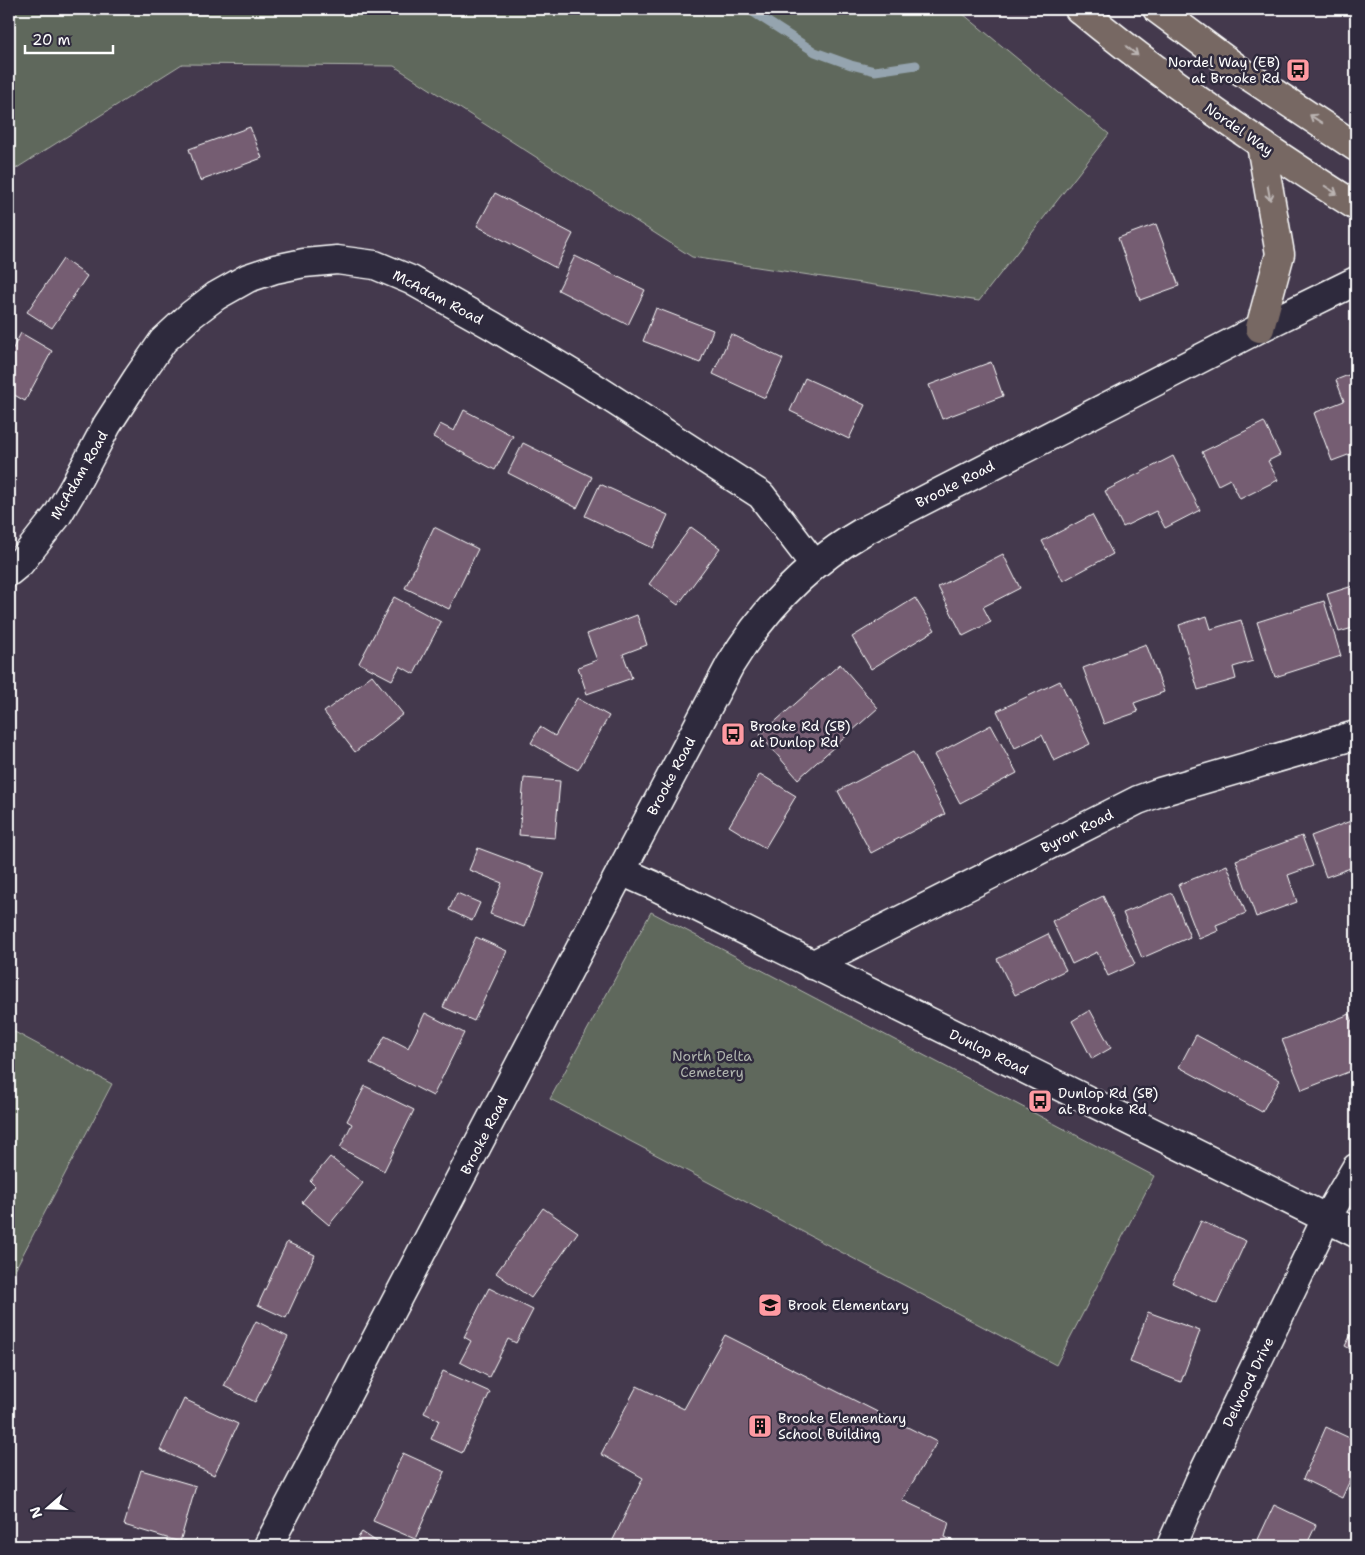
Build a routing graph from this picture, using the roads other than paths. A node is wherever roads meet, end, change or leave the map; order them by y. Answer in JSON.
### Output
{"nodes":[{"id":1,"x":1079,"y":9,"type":"edge"},
{"id":2,"x":1157,"y":9,"type":"edge"},
{"id":3,"x":1260,"y":145,"type":"junction"},
{"id":4,"x":1356,"y":147,"type":"edge"},
{"id":5,"x":1356,"y":206,"type":"edge"},
{"id":6,"x":1356,"y":281,"type":"edge"},
{"id":7,"x":1260,"y":328,"type":"junction"},
{"id":8,"x":814,"y":564,"type":"junction"},
{"id":9,"x":9,"y":572,"type":"edge"},
{"id":10,"x":1356,"y":735,"type":"edge"},
{"id":11,"x":622,"y":871,"type":"junction"},
{"id":12,"x":812,"y":965,"type":"junction"},
{"id":13,"x":1356,"y":1168,"type":"edge"},
{"id":14,"x":1326,"y":1218,"type":"junction"},
{"id":15,"x":1356,"y":1233,"type":"edge"},
{"id":16,"x":268,"y":1546,"type":"edge"},
{"id":17,"x":1171,"y":1546,"type":"edge"}],
"edges":[{"from":1,"to":3,"type":"main road","name":"Nordel Way","one_way":true},
{"from":4,"to":2,"type":"main road","one_way":true},
{"from":3,"to":5,"type":"main road","name":"Nordel Way","one_way":true},
{"from":3,"to":7,"type":"main road","one_way":true},
{"from":6,"to":7,"type":"street","name":"Brooke Road"},
{"from":7,"to":8,"type":"street","name":"Brooke Road"},
{"from":8,"to":9,"type":"street","name":"McAdam Road"},
{"from":8,"to":11,"type":"street","name":"Brooke Road"},
{"from":10,"to":12,"type":"street","name":"Byron Road"},
{"from":11,"to":12,"type":"street","name":"Dunlop Road"},
{"from":11,"to":16,"type":"street","name":"Brooke Road"},
{"from":12,"to":14,"type":"street","name":"Dunlop Road"},
{"from":13,"to":14,"type":"street","name":"Delwood Drive"},
{"from":14,"to":15,"type":"street","name":"Dunlop Road"},
{"from":14,"to":17,"type":"street","name":"Delwood Drive"}]}
